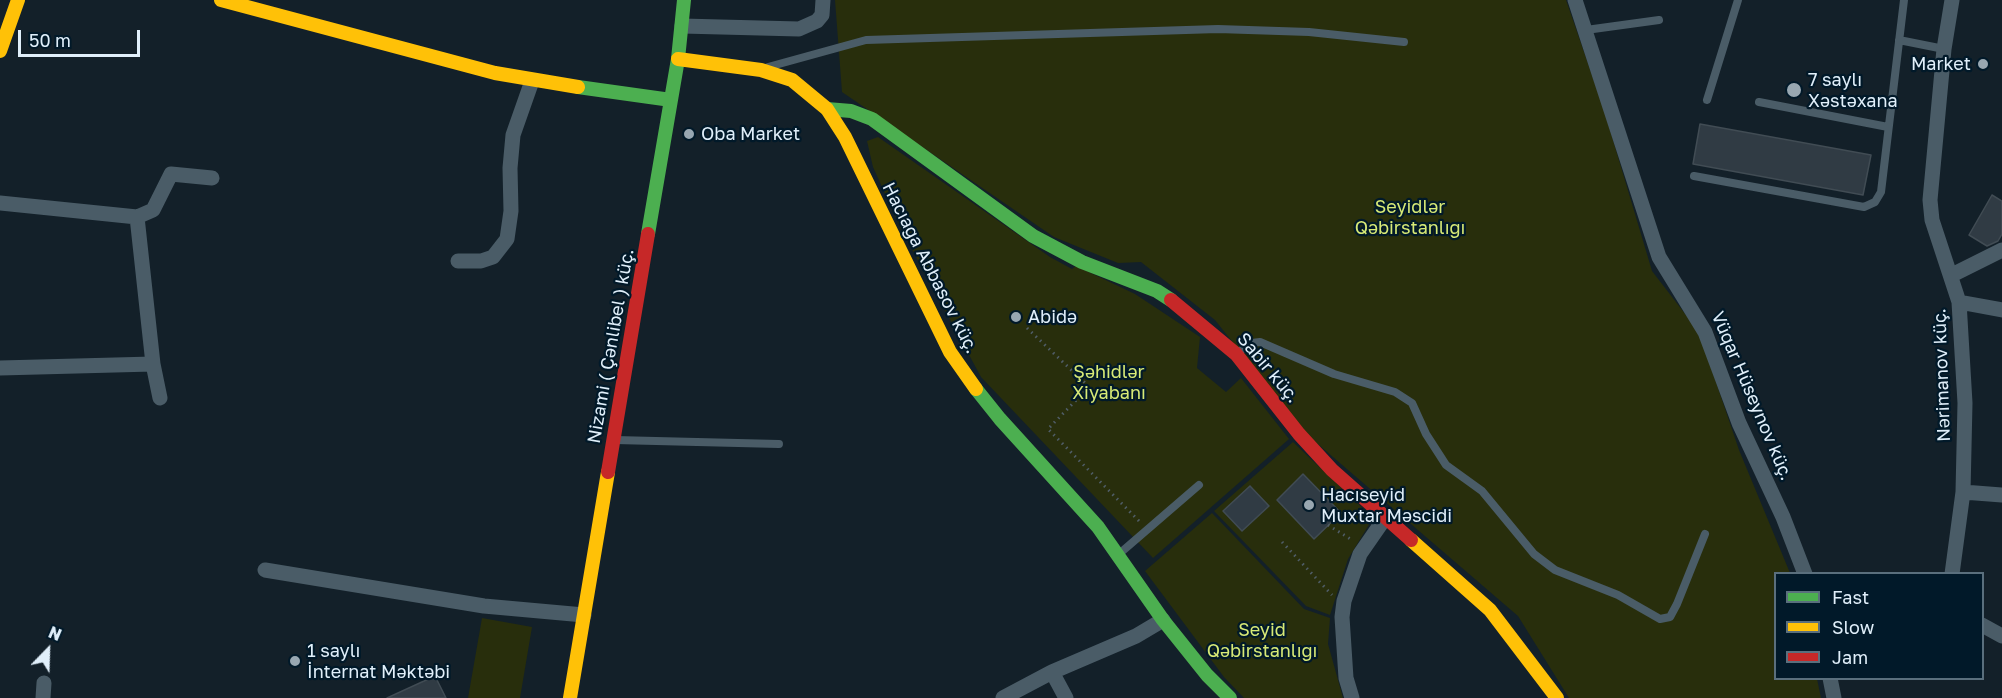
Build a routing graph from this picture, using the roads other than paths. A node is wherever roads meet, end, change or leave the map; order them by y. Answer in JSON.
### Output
{"nodes":[{"id":1,"x":18,"y":0,"type":"edge"},
{"id":2,"x":221,"y":0,"type":"edge"},
{"id":3,"x":684,"y":0,"type":"edge"},
{"id":4,"x":823,"y":0,"type":"edge"},
{"id":5,"x":1575,"y":0,"type":"edge"},
{"id":6,"x":1738,"y":0,"type":"edge"},
{"id":7,"x":1904,"y":0,"type":"edge"},
{"id":8,"x":1952,"y":0,"type":"edge"},
{"id":9,"x":1659,"y":20,"type":"dead end"},
{"id":10,"x":682,"y":26,"type":"junction"},
{"id":11,"x":1586,"y":30,"type":"junction"},
{"id":12,"x":1899,"y":40,"type":"junction"},
{"id":13,"x":1404,"y":42,"type":"dead end"},
{"id":14,"x":1944,"y":49,"type":"junction"},
{"id":15,"x":0,"y":51,"type":"edge"},
{"id":16,"x":678,"y":59,"type":"junction"},
{"id":17,"x":760,"y":70,"type":"junction"},
{"id":18,"x":532,"y":81,"type":"junction"},
{"id":19,"x":671,"y":100,"type":"junction"},
{"id":20,"x":1707,"y":100,"type":"dead end"},
{"id":21,"x":1758,"y":102,"type":"dead end"},
{"id":22,"x":827,"y":110,"type":"junction"},
{"id":23,"x":1888,"y":128,"type":"junction"},
{"id":24,"x":1694,"y":176,"type":"dead end"},
{"id":25,"x":212,"y":178,"type":"dead end"},
{"id":26,"x":0,"y":203,"type":"edge"},
{"id":27,"x":137,"y":217,"type":"junction"},
{"id":28,"x":2002,"y":250,"type":"edge"},
{"id":29,"x":458,"y":261,"type":"dead end"},
{"id":30,"x":1952,"y":275,"type":"junction"},
{"id":31,"x":1959,"y":302,"type":"junction"},
{"id":32,"x":2002,"y":310,"type":"edge"},
{"id":33,"x":1236,"y":354,"type":"junction"},
{"id":34,"x":153,"y":364,"type":"junction"},
{"id":35,"x":0,"y":368,"type":"edge"},
{"id":36,"x":160,"y":398,"type":"dead end"},
{"id":37,"x":614,"y":440,"type":"junction"},
{"id":38,"x":779,"y":444,"type":"dead end"},
{"id":39,"x":1199,"y":485,"type":"dead end"},
{"id":40,"x":1963,"y":492,"type":"junction"},
{"id":41,"x":2002,"y":495,"type":"edge"},
{"id":42,"x":1385,"y":518,"type":"junction"},
{"id":43,"x":1705,"y":534,"type":"dead end"},
{"id":44,"x":1119,"y":554,"type":"junction"},
{"id":45,"x":265,"y":570,"type":"dead end"},
{"id":46,"x":1805,"y":572,"type":"edge"},
{"id":47,"x":1952,"y":572,"type":"edge"},
{"id":48,"x":584,"y":615,"type":"junction"},
{"id":49,"x":1163,"y":620,"type":"junction"},
{"id":50,"x":1984,"y":626,"type":"edge"},
{"id":51,"x":2002,"y":636,"type":"edge"},
{"id":52,"x":1052,"y":672,"type":"junction"},
{"id":53,"x":1830,"y":680,"type":"edge"},
{"id":54,"x":570,"y":698,"type":"edge"},
{"id":55,"x":1003,"y":698,"type":"edge"},
{"id":56,"x":1066,"y":698,"type":"edge"},
{"id":57,"x":1230,"y":698,"type":"edge"},
{"id":58,"x":1352,"y":698,"type":"edge"},
{"id":59,"x":1557,"y":698,"type":"edge"},
{"id":60,"x":1834,"y":698,"type":"edge"}],
"edges":[{"from":1,"to":15,"type":"street"},
{"from":2,"to":18,"type":"street"},
{"from":3,"to":10,"type":"street","name":"Nizami ( Çənlibel ) küç."},
{"from":4,"to":10,"type":"street"},
{"from":5,"to":11,"type":"street","name":"Vüqar Hüseynov küç."},
{"from":6,"to":20,"type":"lane"},
{"from":7,"to":12,"type":"lane"},
{"from":8,"to":14,"type":"street","name":"Nərimanov küç."},
{"from":9,"to":11,"type":"lane"},
{"from":10,"to":16,"type":"street","name":"Nizami ( Çənlibel ) küç."},
{"from":11,"to":46,"type":"street","name":"Vüqar Hüseynov küç."},
{"from":12,"to":14,"type":"lane"},
{"from":12,"to":23,"type":"lane"},
{"from":13,"to":17,"type":"lane"},
{"from":14,"to":30,"type":"street","name":"Nərimanov küç."},
{"from":16,"to":17,"type":"street","name":"Hacıağa Abbasov küç."},
{"from":16,"to":19,"type":"street","name":"Nizami ( Çənlibel ) küç."},
{"from":17,"to":22,"type":"street","name":"Hacıağa Abbasov küç."},
{"from":18,"to":19,"type":"street"},
{"from":18,"to":29,"type":"street"},
{"from":19,"to":37,"type":"street","name":"Nizami ( Çənlibel ) küç."},
{"from":21,"to":23,"type":"lane"},
{"from":22,"to":33,"type":"street","name":"Sabir küç."},
{"from":22,"to":44,"type":"street","name":"Hacıağa Abbasov küç."},
{"from":23,"to":24,"type":"lane"},
{"from":25,"to":27,"type":"street"},
{"from":26,"to":27,"type":"street"},
{"from":27,"to":34,"type":"street"},
{"from":28,"to":30,"type":"street"},
{"from":30,"to":31,"type":"street","name":"Nərimanov küç."},
{"from":31,"to":32,"type":"street"},
{"from":31,"to":40,"type":"street","name":"Nərimanov küç."},
{"from":33,"to":42,"type":"street","name":"Sabir küç."},
{"from":33,"to":43,"type":"lane"},
{"from":34,"to":35,"type":"street"},
{"from":34,"to":36,"type":"street"},
{"from":37,"to":38,"type":"lane"},
{"from":37,"to":48,"type":"street","name":"Nizami ( Çənlibel ) küç."},
{"from":39,"to":44,"type":"lane"},
{"from":40,"to":41,"type":"street"},
{"from":40,"to":47,"type":"street","name":"Nərimanov küç."},
{"from":42,"to":58,"type":"street"},
{"from":42,"to":59,"type":"street","name":"Sabir küç."},
{"from":44,"to":49,"type":"street","name":"Hacıağa Abbasov küç."},
{"from":45,"to":48,"type":"street"},
{"from":48,"to":54,"type":"street","name":"Nizami ( Çənlibel ) küç."},
{"from":49,"to":52,"type":"street"},
{"from":49,"to":57,"type":"street","name":"Hacıağa Abbasov küç."},
{"from":50,"to":51,"type":"street"},
{"from":52,"to":55,"type":"street"},
{"from":52,"to":56,"type":"street"},
{"from":53,"to":60,"type":"street"}]}
